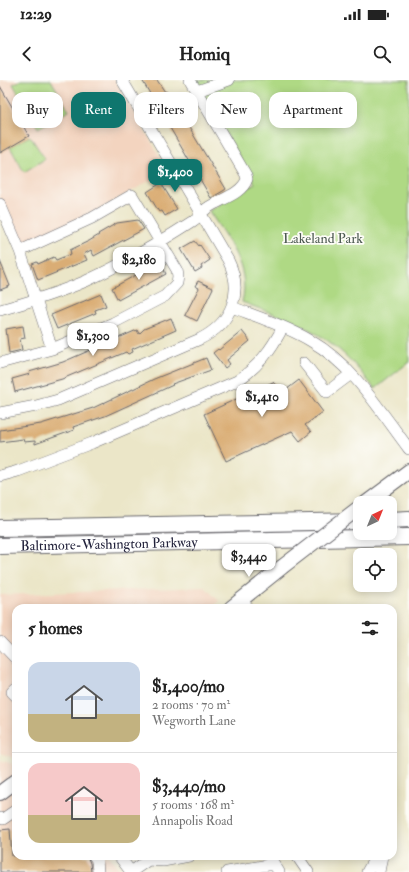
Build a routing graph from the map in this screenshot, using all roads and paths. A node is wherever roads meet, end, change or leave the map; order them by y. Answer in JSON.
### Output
{"nodes":[{"id":1,"x":122,"y":80,"type":"edge"},
{"id":2,"x":190,"y":80,"type":"edge"},
{"id":3,"x":229,"y":80,"type":"edge"},
{"id":4,"x":197,"y":91,"type":"junction"},
{"id":5,"x":0,"y":204,"type":"edge"},
{"id":6,"x":200,"y":214,"type":"junction"},
{"id":7,"x":160,"y":241,"type":"junction"},
{"id":8,"x":20,"y":251,"type":"junction"},
{"id":9,"x":36,"y":300,"type":"junction"},
{"id":10,"x":232,"y":307,"type":"junction"},
{"id":11,"x":0,"y":310,"type":"edge"},
{"id":12,"x":283,"y":327,"type":"junction"},
{"id":13,"x":52,"y":349,"type":"junction"},
{"id":14,"x":0,"y":363,"type":"edge"},
{"id":15,"x":304,"y":363,"type":"dead end"},
{"id":16,"x":351,"y":374,"type":"junction"},
{"id":17,"x":0,"y":413,"type":"edge"},
{"id":18,"x":409,"y":449,"type":"edge"},
{"id":19,"x":409,"y":471,"type":"edge"},
{"id":20,"x":0,"y":476,"type":"edge"},
{"id":21,"x":375,"y":496,"type":"edge"},
{"id":22,"x":353,"y":512,"type":"edge"},
{"id":23,"x":353,"y":520,"type":"edge"},
{"id":24,"x":397,"y":520,"type":"edge"},
{"id":25,"x":409,"y":520,"type":"edge"},
{"id":26,"x":0,"y":528,"type":"edge"},
{"id":27,"x":409,"y":537,"type":"edge"},
{"id":28,"x":0,"y":546,"type":"edge"},
{"id":29,"x":241,"y":604,"type":"edge"},
{"id":30,"x":0,"y":642,"type":"edge"},
{"id":31,"x":12,"y":655,"type":"edge"},
{"id":32,"x":12,"y":783,"type":"edge"},
{"id":33,"x":1,"y":789,"type":"edge"},
{"id":34,"x":12,"y":813,"type":"edge"},
{"id":35,"x":0,"y":818,"type":"edge"},
{"id":36,"x":97,"y":860,"type":"edge"},
{"id":37,"x":123,"y":860,"type":"edge"},
{"id":38,"x":146,"y":860,"type":"edge"},
{"id":39,"x":300,"y":860,"type":"edge"},
{"id":40,"x":374,"y":860,"type":"edge"},
{"id":41,"x":381,"y":860,"type":"edge"},
{"id":42,"x":274,"y":864,"type":"edge"},
{"id":43,"x":134,"y":871,"type":"edge"},
{"id":44,"x":98,"y":872,"type":"edge"},
{"id":45,"x":227,"y":872,"type":"edge"},
{"id":46,"x":308,"y":872,"type":"edge"},
{"id":47,"x":367,"y":872,"type":"edge"},
{"id":48,"x":379,"y":872,"type":"edge"}],
"edges":[{"from":1,"to":6,"type":"street"},
{"from":2,"to":4,"type":"street"},
{"from":3,"to":4,"type":"street"},
{"from":4,"to":6,"type":"street"},
{"from":5,"to":8,"type":"street"},
{"from":6,"to":7,"type":"street"},
{"from":6,"to":10,"type":"street"},
{"from":7,"to":8,"type":"street"},
{"from":7,"to":9,"type":"street"},
{"from":7,"to":13,"type":"street"},
{"from":8,"to":9,"type":"street"},
{"from":9,"to":11,"type":"street"},
{"from":9,"to":13,"type":"street"},
{"from":10,"to":12,"type":"street"},
{"from":10,"to":17,"type":"street"},
{"from":12,"to":16,"type":"street"},
{"from":12,"to":20,"type":"street"},
{"from":13,"to":14,"type":"street"},
{"from":15,"to":16,"type":"street"},
{"from":16,"to":18,"type":"street"},
{"from":19,"to":21,"type":"main road"},
{"from":22,"to":29,"type":"main road","bridge":true},
{"from":23,"to":26,"type":"highway","name":"Baltimore-Washington Parkway"},
{"from":24,"to":25,"type":"highway"},
{"from":27,"to":28,"type":"highway","name":"Baltimore-Washington Parkway"},
{"from":30,"to":31,"type":"street"},
{"from":32,"to":33,"type":"main road"},
{"from":34,"to":35,"type":"street"},
{"from":36,"to":44,"type":"street"},
{"from":37,"to":43,"type":"street"},
{"from":38,"to":43,"type":"street"},
{"from":39,"to":46,"type":"street"},
{"from":40,"to":47,"type":"street"},
{"from":41,"to":48,"type":"street"},
{"from":42,"to":45,"type":"street"}]}
